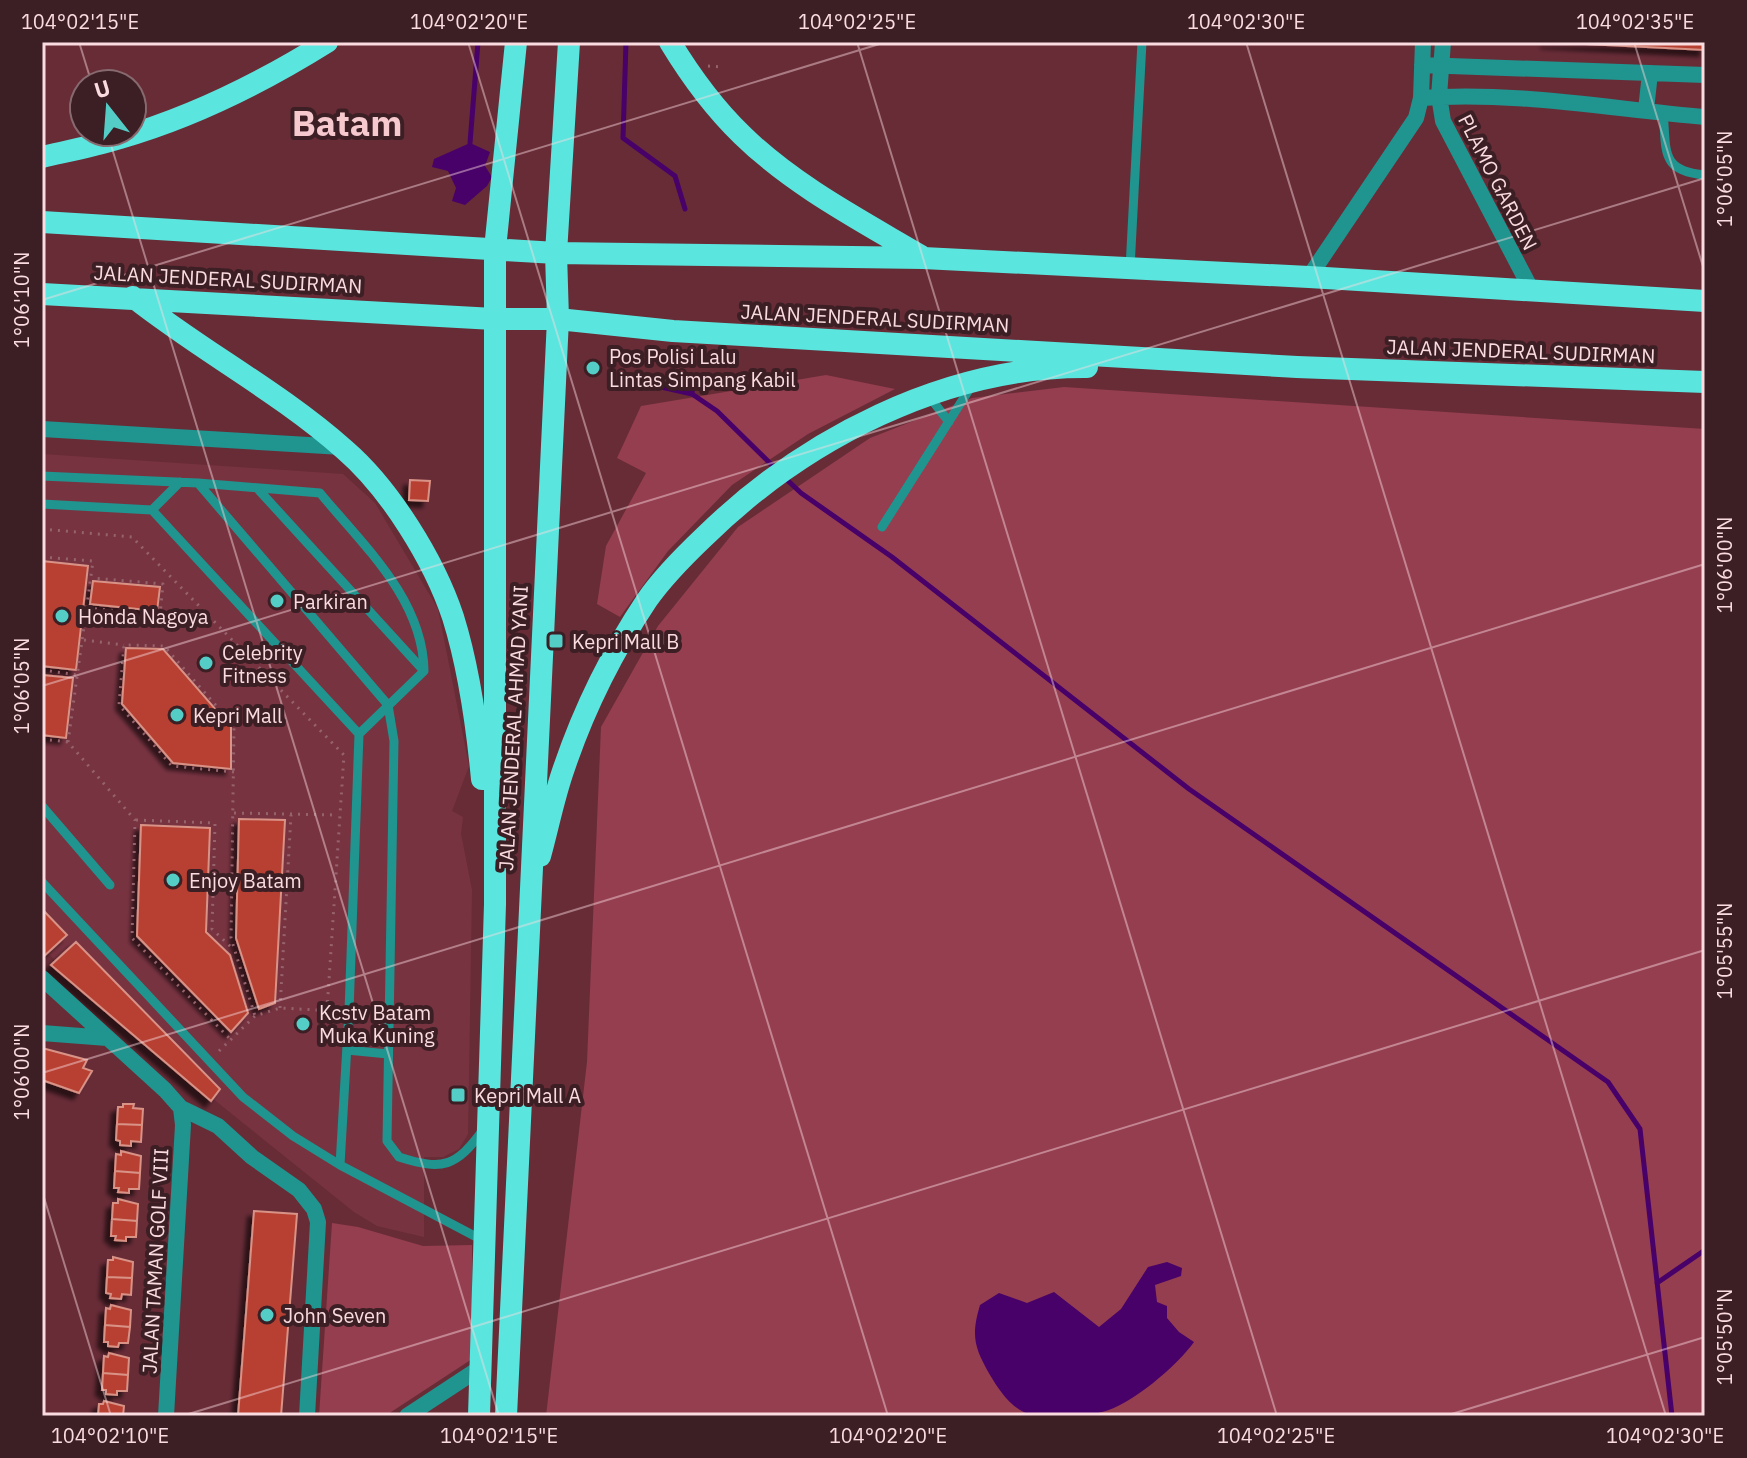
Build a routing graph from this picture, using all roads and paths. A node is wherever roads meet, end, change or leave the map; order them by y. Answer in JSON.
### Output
{"nodes":[{"id":1,"x":327,"y":42,"type":"edge"},
{"id":2,"x":516,"y":42,"type":"edge"},
{"id":3,"x":569,"y":42,"type":"edge"},
{"id":4,"x":670,"y":42,"type":"edge"},
{"id":5,"x":1142,"y":42,"type":"edge"},
{"id":6,"x":1423,"y":42,"type":"edge"},
{"id":7,"x":1443,"y":42,"type":"edge"},
{"id":8,"x":1422,"y":65,"type":"junction"},
{"id":9,"x":1440,"y":66,"type":"junction"},
{"id":10,"x":1483,"y":67,"type":"junction"},
{"id":11,"x":1650,"y":73,"type":"junction"},
{"id":12,"x":1705,"y":75,"type":"edge"},
{"id":13,"x":1439,"y":96,"type":"junction"},
{"id":14,"x":1479,"y":97,"type":"junction"},
{"id":15,"x":1421,"y":98,"type":"junction"},
{"id":16,"x":1654,"y":111,"type":"junction"},
{"id":17,"x":1705,"y":117,"type":"edge"},
{"id":18,"x":42,"y":157,"type":"edge"},
{"id":19,"x":1705,"y":175,"type":"edge"},
{"id":20,"x":42,"y":222,"type":"edge"},
{"id":21,"x":495,"y":249,"type":"junction"},
{"id":22,"x":556,"y":253,"type":"junction"},
{"id":23,"x":923,"y":258,"type":"junction"},
{"id":24,"x":1130,"y":268,"type":"junction"},
{"id":25,"x":1309,"y":277,"type":"junction"},
{"id":26,"x":1532,"y":291,"type":"junction"},
{"id":27,"x":42,"y":294,"type":"edge"},
{"id":28,"x":133,"y":297,"type":"junction"},
{"id":29,"x":1705,"y":301,"type":"edge"},
{"id":30,"x":494,"y":319,"type":"junction"},
{"id":31,"x":558,"y":319,"type":"junction"},
{"id":32,"x":1297,"y":367,"type":"junction"},
{"id":33,"x":974,"y":382,"type":"junction"},
{"id":34,"x":1705,"y":382,"type":"edge"},
{"id":35,"x":928,"y":395,"type":"junction"},
{"id":36,"x":949,"y":422,"type":"junction"},
{"id":37,"x":42,"y":429,"type":"edge"},
{"id":38,"x":342,"y":447,"type":"junction"},
{"id":39,"x":42,"y":476,"type":"edge"},
{"id":40,"x":180,"y":482,"type":"junction"},
{"id":41,"x":198,"y":483,"type":"junction"},
{"id":42,"x":257,"y":488,"type":"junction"},
{"id":43,"x":42,"y":504,"type":"edge"},
{"id":44,"x":152,"y":510,"type":"junction"},
{"id":45,"x":882,"y":527,"type":"dead end"},
{"id":46,"x":42,"y":529,"type":"edge"},
{"id":47,"x":42,"y":557,"type":"edge"},
{"id":48,"x":91,"y":578,"type":"junction"},
{"id":49,"x":87,"y":608,"type":"junction"},
{"id":50,"x":83,"y":640,"type":"junction"},
{"id":51,"x":124,"y":645,"type":"junction"},
{"id":52,"x":42,"y":670,"type":"edge"},
{"id":53,"x":424,"y":671,"type":"junction"},
{"id":54,"x":78,"y":675,"type":"junction"},
{"id":55,"x":388,"y":705,"type":"junction"},
{"id":56,"x":359,"y":734,"type":"junction"},
{"id":57,"x":42,"y":739,"type":"edge"},
{"id":58,"x":68,"y":742,"type":"junction"},
{"id":59,"x":234,"y":772,"type":"junction"},
{"id":60,"x":42,"y":806,"type":"edge"},
{"id":61,"x":234,"y":813,"type":"junction"},
{"id":62,"x":291,"y":815,"type":"junction"},
{"id":63,"x":340,"y":815,"type":"junction"},
{"id":64,"x":135,"y":820,"type":"junction"},
{"id":65,"x":42,"y":882,"type":"edge"},
{"id":66,"x":110,"y":885,"type":"dead end"},
{"id":67,"x":529,"y":897,"type":"junction"},
{"id":68,"x":495,"y":904,"type":"junction"},
{"id":69,"x":235,"y":951,"type":"junction"},
{"id":70,"x":42,"y":978,"type":"edge"},
{"id":71,"x":280,"y":1008,"type":"junction"},
{"id":72,"x":327,"y":1010,"type":"junction"},
{"id":73,"x":349,"y":1011,"type":"junction"},
{"id":74,"x":255,"y":1016,"type":"junction"},
{"id":75,"x":42,"y":1033,"type":"edge"},
{"id":76,"x":490,"y":1035,"type":"junction"},
{"id":77,"x":524,"y":1035,"type":"junction"},
{"id":78,"x":107,"y":1038,"type":"junction"},
{"id":79,"x":231,"y":1040,"type":"junction"},
{"id":80,"x":347,"y":1050,"type":"junction"},
{"id":81,"x":388,"y":1054,"type":"junction"},
{"id":82,"x":210,"y":1059,"type":"junction"},
{"id":83,"x":181,"y":1108,"type":"junction"},
{"id":84,"x":487,"y":1124,"type":"junction"},
{"id":85,"x":340,"y":1165,"type":"junction"},
{"id":86,"x":484,"y":1241,"type":"junction"},
{"id":87,"x":480,"y":1368,"type":"junction"},
{"id":88,"x":166,"y":1416,"type":"edge"},
{"id":89,"x":307,"y":1416,"type":"edge"},
{"id":90,"x":407,"y":1416,"type":"edge"},
{"id":91,"x":479,"y":1416,"type":"edge"},
{"id":92,"x":506,"y":1416,"type":"edge"}],
"edges":[{"from":1,"to":18,"type":"highway"},
{"from":2,"to":21,"type":"highway","name":"JALAN JENDERAL AHMAD YANI"},
{"from":3,"to":22,"type":"highway","name":"JALAN JENDERAL AHMAD YANI"},
{"from":4,"to":23,"type":"highway"},
{"from":5,"to":24,"type":"lane"},
{"from":6,"to":8,"type":"street"},
{"from":7,"to":9,"type":"street","name":"PLAMO GARDEN"},
{"from":8,"to":9,"type":"street"},
{"from":8,"to":15,"type":"street"},
{"from":9,"to":10,"type":"street"},
{"from":9,"to":13,"type":"street","name":"PLAMO GARDEN"},
{"from":10,"to":11,"type":"street"},
{"from":10,"to":14,"type":"street"},
{"from":11,"to":12,"type":"street"},
{"from":11,"to":16,"type":"street"},
{"from":13,"to":14,"type":"street"},
{"from":13,"to":15,"type":"street"},
{"from":13,"to":26,"type":"street","name":"PLAMO GARDEN"},
{"from":14,"to":16,"type":"street"},
{"from":15,"to":25,"type":"street"},
{"from":16,"to":17,"type":"street"},
{"from":16,"to":19,"type":"lane"},
{"from":20,"to":21,"type":"highway"},
{"from":21,"to":22,"type":"highway"},
{"from":21,"to":30,"type":"highway","name":"JALAN JENDERAL AHMAD YANI"},
{"from":22,"to":23,"type":"highway"},
{"from":22,"to":31,"type":"highway","name":"JALAN JENDERAL AHMAD YANI"},
{"from":23,"to":24,"type":"highway"},
{"from":24,"to":25,"type":"highway"},
{"from":25,"to":26,"type":"highway"},
{"from":26,"to":29,"type":"highway"},
{"from":27,"to":28,"type":"highway","name":"JALAN JENDERAL SUDIRMAN"},
{"from":28,"to":30,"type":"highway","name":"JALAN JENDERAL SUDIRMAN"},
{"from":28,"to":38,"type":"highway"},
{"from":30,"to":31,"type":"highway","name":"JALAN JENDERAL SUDIRMAN"},
{"from":30,"to":68,"type":"highway","name":"JALAN JENDERAL AHMAD YANI"},
{"from":31,"to":32,"type":"highway","name":"JALAN JENDERAL SUDIRMAN"},
{"from":31,"to":67,"type":"highway","name":"JALAN JENDERAL AHMAD YANI"},
{"from":32,"to":33,"type":"highway"},
{"from":32,"to":34,"type":"highway","name":"JALAN JENDERAL SUDIRMAN"},
{"from":33,"to":35,"type":"highway"},
{"from":33,"to":36,"type":"lane"},
{"from":35,"to":36,"type":"lane"},
{"from":35,"to":67,"type":"highway"},
{"from":36,"to":45,"type":"lane"},
{"from":37,"to":38,"type":"street"},
{"from":38,"to":68,"type":"highway"},
{"from":39,"to":40,"type":"lane"},
{"from":40,"to":41,"type":"lane"},
{"from":40,"to":44,"type":"lane"},
{"from":41,"to":42,"type":"lane"},
{"from":41,"to":55,"type":"lane"},
{"from":42,"to":53,"type":"lane"},
{"from":42,"to":53,"type":"lane"},
{"from":43,"to":44,"type":"lane"},
{"from":44,"to":56,"type":"lane"},
{"from":46,"to":63,"type":"path"},
{"from":47,"to":48,"type":"path"},
{"from":48,"to":49,"type":"path"},
{"from":48,"to":49,"type":"path"},
{"from":49,"to":50,"type":"path"},
{"from":50,"to":51,"type":"path"},
{"from":50,"to":54,"type":"path"},
{"from":51,"to":59,"type":"path"},
{"from":51,"to":59,"type":"path"},
{"from":52,"to":54,"type":"path"},
{"from":53,"to":55,"type":"lane"},
{"from":54,"to":58,"type":"path"},
{"from":55,"to":56,"type":"lane"},
{"from":55,"to":81,"type":"lane"},
{"from":56,"to":73,"type":"lane"},
{"from":57,"to":58,"type":"path"},
{"from":58,"to":64,"type":"path"},
{"from":59,"to":61,"type":"path"},
{"from":60,"to":66,"type":"lane"},
{"from":61,"to":62,"type":"path"},
{"from":61,"to":69,"type":"path"},
{"from":62,"to":63,"type":"path"},
{"from":62,"to":71,"type":"path"},
{"from":63,"to":72,"type":"path"},
{"from":64,"to":69,"type":"path"},
{"from":64,"to":79,"type":"path"},
{"from":65,"to":82,"type":"lane"},
{"from":67,"to":77,"type":"highway","name":"JALAN JENDERAL AHMAD YANI"},
{"from":68,"to":76,"type":"highway","name":"JALAN JENDERAL AHMAD YANI"},
{"from":69,"to":74,"type":"path"},
{"from":70,"to":78,"type":"street"},
{"from":71,"to":72,"type":"path"},
{"from":71,"to":74,"type":"path"},
{"from":72,"to":73,"type":"path"},
{"from":73,"to":80,"type":"lane"},
{"from":74,"to":79,"type":"path"},
{"from":75,"to":78,"type":"street"},
{"from":76,"to":77,"type":"highway"},
{"from":76,"to":84,"type":"highway","name":"JALAN JENDERAL AHMAD YANI"},
{"from":77,"to":92,"type":"highway","name":"JALAN JENDERAL AHMAD YANI"},
{"from":78,"to":83,"type":"street"},
{"from":79,"to":82,"type":"path"},
{"from":80,"to":81,"type":"lane"},
{"from":80,"to":85,"type":"lane"},
{"from":81,"to":84,"type":"lane"},
{"from":82,"to":85,"type":"lane"},
{"from":83,"to":88,"type":"street","name":"JALAN TAMAN GOLF VIII"},
{"from":83,"to":89,"type":"street"},
{"from":84,"to":86,"type":"highway","name":"JALAN JENDERAL AHMAD YANI"},
{"from":85,"to":86,"type":"lane"},
{"from":86,"to":87,"type":"highway","name":"JALAN JENDERAL AHMAD YANI"},
{"from":87,"to":90,"type":"street"},
{"from":87,"to":91,"type":"highway","name":"JALAN JENDERAL AHMAD YANI"}]}
